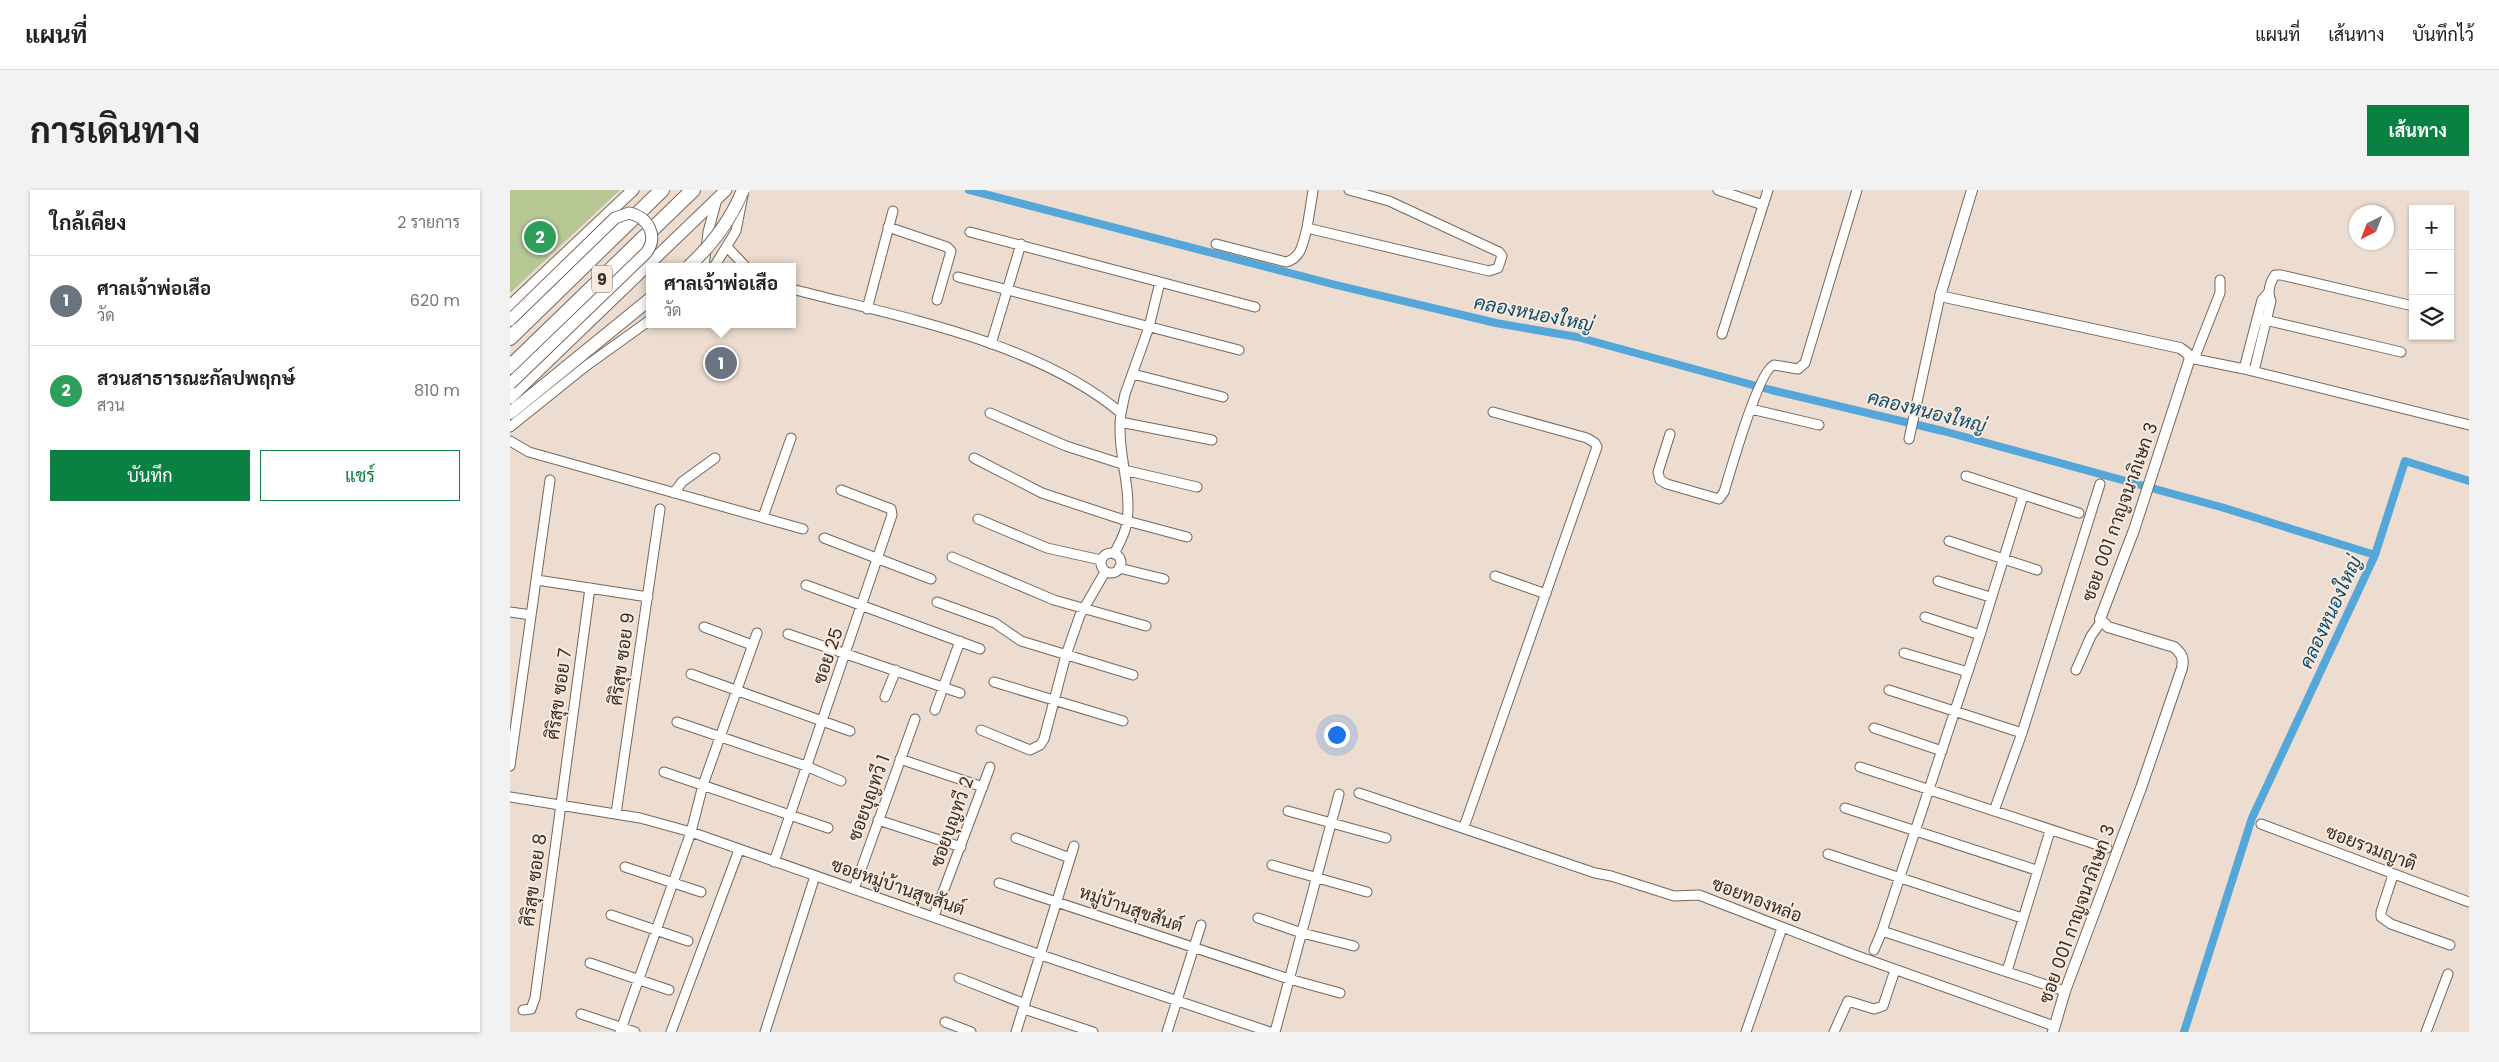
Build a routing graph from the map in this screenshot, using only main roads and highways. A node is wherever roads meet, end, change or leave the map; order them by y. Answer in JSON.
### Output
{"nodes":[{"id":1,"x":633,"y":190,"type":"edge"},
{"id":2,"x":662,"y":190,"type":"edge"},
{"id":3,"x":694,"y":190,"type":"edge"},
{"id":4,"x":726,"y":190,"type":"edge"},
{"id":5,"x":743,"y":190,"type":"edge"},
{"id":6,"x":650,"y":263,"type":"edge"},
{"id":7,"x":692,"y":263,"type":"edge"},
{"id":8,"x":646,"y":267,"type":"edge"},
{"id":9,"x":646,"y":302,"type":"edge"},
{"id":10,"x":510,"y":306,"type":"edge"},
{"id":11,"x":510,"y":320,"type":"edge"},
{"id":12,"x":510,"y":338,"type":"edge"},
{"id":13,"x":510,"y":367,"type":"edge"},
{"id":14,"x":510,"y":384,"type":"edge"},
{"id":15,"x":510,"y":398,"type":"edge"},
{"id":16,"x":510,"y":413,"type":"edge"}],
"edges":[{"from":1,"to":10,"type":"main road"},
{"from":2,"to":12,"type":"highway","number":"9"},
{"from":3,"to":13,"type":"highway","number":"9"},
{"from":4,"to":6,"type":"main road"},
{"from":5,"to":7,"type":"main road","bridge":true},
{"from":8,"to":15,"type":"main road"},
{"from":9,"to":16,"type":"main road"},
{"from":11,"to":14,"type":"main road","bridge":true}]}
